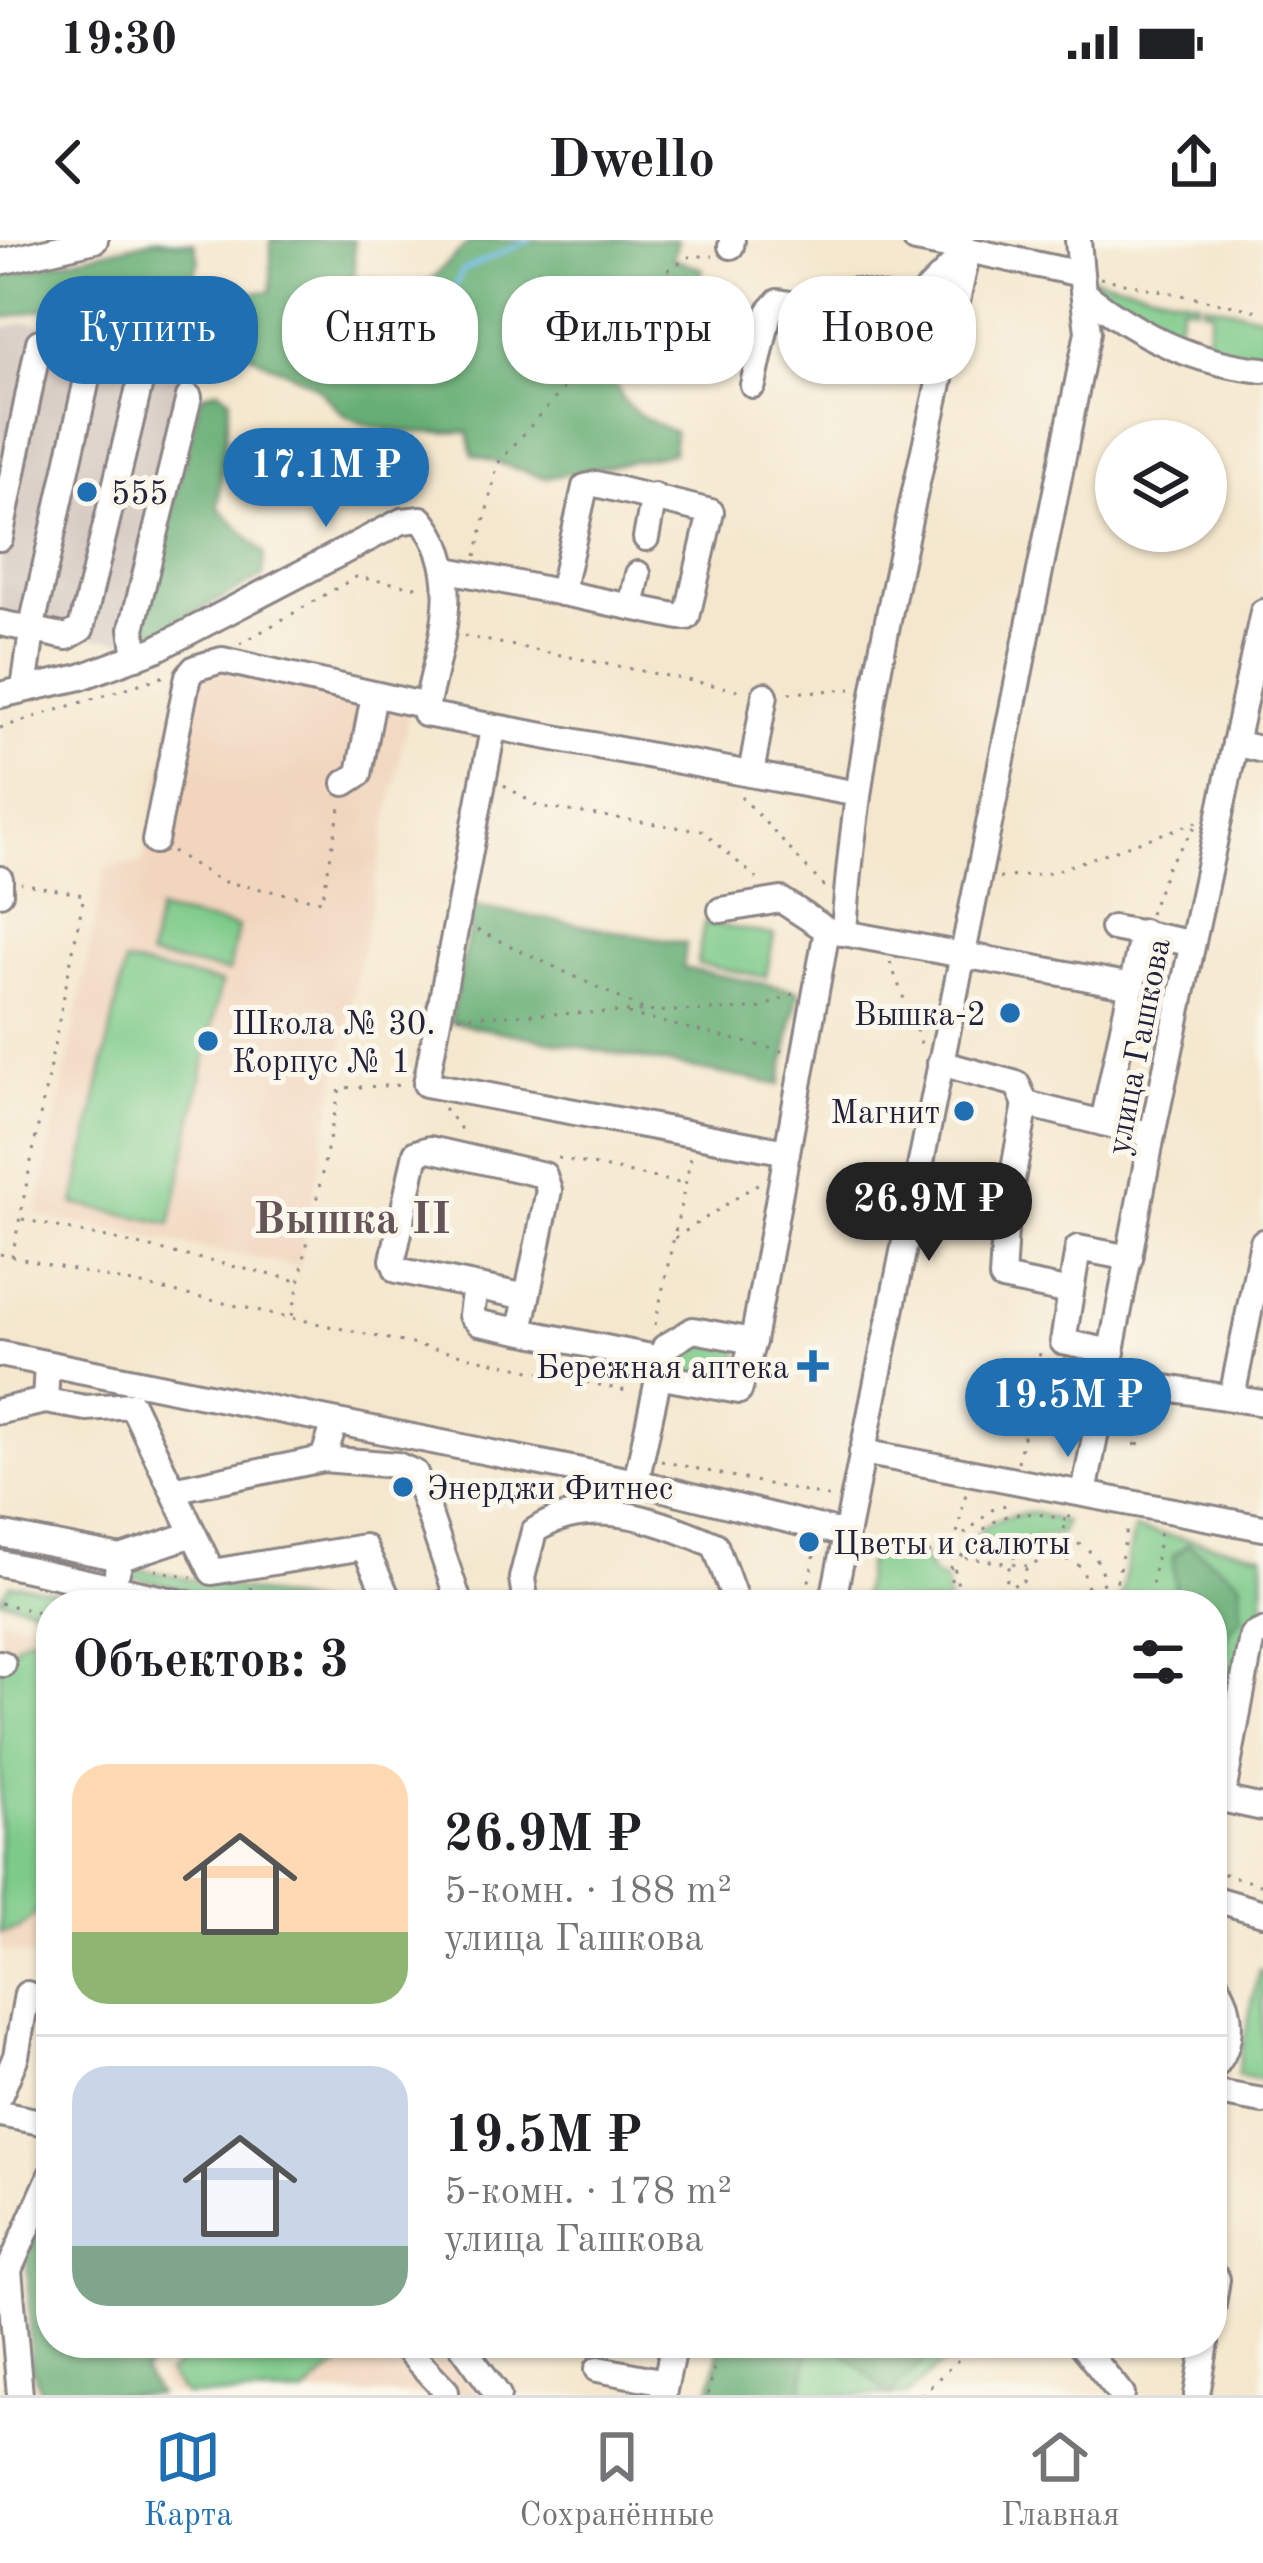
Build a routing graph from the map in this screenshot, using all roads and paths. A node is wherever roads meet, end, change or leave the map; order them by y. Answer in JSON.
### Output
{"nodes":[{"id":1,"x":95,"y":240,"type":"edge"},
{"id":2,"x":916,"y":240,"type":"edge"},
{"id":3,"x":1078,"y":240,"type":"edge"},
{"id":4,"x":731,"y":243,"type":"edge"},
{"id":5,"x":966,"y":259,"type":"junction"},
{"id":6,"x":0,"y":262,"type":"edge"},
{"id":7,"x":942,"y":276,"type":"edge"},
{"id":8,"x":1083,"y":284,"type":"junction"},
{"id":9,"x":1202,"y":299,"type":"junction"},
{"id":10,"x":778,"y":302,"type":"edge"},
{"id":11,"x":1200,"y":307,"type":"dead end"},
{"id":12,"x":1263,"y":312,"type":"edge"},
{"id":13,"x":36,"y":357,"type":"edge"},
{"id":14,"x":1263,"y":370,"type":"edge"},
{"id":15,"x":85,"y":384,"type":"edge"},
{"id":16,"x":140,"y":384,"type":"edge"},
{"id":17,"x":753,"y":385,"type":"dead end"},
{"id":18,"x":189,"y":397,"type":"dead end"},
{"id":19,"x":654,"y":496,"type":"junction"},
{"id":20,"x":0,"y":538,"type":"edge"},
{"id":21,"x":646,"y":538,"type":"dead end"},
{"id":22,"x":460,"y":572,"type":"junction"},
{"id":23,"x":638,"y":574,"type":"dead end"},
{"id":24,"x":562,"y":593,"type":"junction"},
{"id":25,"x":632,"y":607,"type":"junction"},
{"id":26,"x":1263,"y":612,"type":"edge"},
{"id":27,"x":0,"y":622,"type":"edge"},
{"id":28,"x":440,"y":631,"type":"junction"},
{"id":29,"x":32,"y":632,"type":"junction"},
{"id":30,"x":136,"y":657,"type":"junction"},
{"id":31,"x":877,"y":688,"type":"junction"},
{"id":32,"x":12,"y":692,"type":"edge"},
{"id":33,"x":374,"y":695,"type":"junction"},
{"id":34,"x":765,"y":695,"type":"junction"},
{"id":35,"x":426,"y":710,"type":"junction"},
{"id":36,"x":493,"y":729,"type":"junction"},
{"id":37,"x":1235,"y":743,"type":"junction"},
{"id":38,"x":1263,"y":750,"type":"edge"},
{"id":39,"x":715,"y":767,"type":"junction"},
{"id":40,"x":484,"y":773,"type":"junction"},
{"id":41,"x":751,"y":774,"type":"junction"},
{"id":42,"x":345,"y":783,"type":"joint"},
{"id":43,"x":858,"y":794,"type":"junction"},
{"id":44,"x":155,"y":841,"type":"joint"},
{"id":45,"x":1,"y":879,"type":"edge"},
{"id":46,"x":974,"y":880,"type":"junction"},
{"id":47,"x":0,"y":892,"type":"edge"},
{"id":48,"x":781,"y":899,"type":"junction"},
{"id":49,"x":721,"y":910,"type":"dead end"},
{"id":50,"x":457,"y":920,"type":"junction"},
{"id":51,"x":838,"y":924,"type":"junction"},
{"id":52,"x":1113,"y":928,"type":"dead end"},
{"id":53,"x":1143,"y":932,"type":"junction"},
{"id":54,"x":881,"y":940,"type":"junction"},
{"id":55,"x":1191,"y":943,"type":"junction"},
{"id":56,"x":958,"y":956,"type":"junction"},
{"id":57,"x":817,"y":985,"type":"junction"},
{"id":58,"x":1132,"y":986,"type":"junction"},
{"id":59,"x":620,"y":1012,"type":"junction"},
{"id":60,"x":649,"y":1012,"type":"junction"},
{"id":61,"x":439,"y":1017,"type":"junction"},
{"id":62,"x":804,"y":1057,"type":"junction"},
{"id":63,"x":933,"y":1060,"type":"junction"},
{"id":64,"x":426,"y":1084,"type":"junction"},
{"id":65,"x":1026,"y":1104,"type":"junction"},
{"id":66,"x":1103,"y":1123,"type":"junction"},
{"id":67,"x":695,"y":1135,"type":"junction"},
{"id":68,"x":1152,"y":1135,"type":"junction"},
{"id":69,"x":469,"y":1140,"type":"dead end"},
{"id":70,"x":555,"y":1158,"type":"dead end"},
{"id":71,"x":786,"y":1159,"type":"junction"},
{"id":72,"x":685,"y":1184,"type":"junction"},
{"id":73,"x":913,"y":1194,"type":"junction"},
{"id":74,"x":1006,"y":1212,"type":"junction"},
{"id":75,"x":20,"y":1219,"type":"junction"},
{"id":76,"x":674,"y":1239,"type":"junction"},
{"id":77,"x":1263,"y":1242,"type":"edge"},
{"id":78,"x":0,"y":1254,"type":"edge"},
{"id":79,"x":12,"y":1257,"type":"junction"},
{"id":80,"x":1130,"y":1258,"type":"junction"},
{"id":81,"x":299,"y":1281,"type":"junction"},
{"id":82,"x":475,"y":1287,"type":"junction"},
{"id":83,"x":1071,"y":1292,"type":"junction"},
{"id":84,"x":527,"y":1298,"type":"junction"},
{"id":85,"x":291,"y":1318,"type":"junction"},
{"id":86,"x":520,"y":1331,"type":"junction"},
{"id":87,"x":753,"y":1341,"type":"junction"},
{"id":88,"x":1112,"y":1352,"type":"junction"},
{"id":89,"x":0,"y":1354,"type":"edge"},
{"id":90,"x":47,"y":1364,"type":"junction"},
{"id":91,"x":655,"y":1372,"type":"junction"},
{"id":92,"x":1105,"y":1390,"type":"junction"},
{"id":93,"x":1147,"y":1397,"type":"dead end"},
{"id":94,"x":1232,"y":1397,"type":"junction"},
{"id":95,"x":45,"y":1400,"type":"junction"},
{"id":96,"x":1263,"y":1403,"type":"edge"},
{"id":97,"x":0,"y":1412,"type":"edge"},
{"id":98,"x":335,"y":1421,"type":"junction"},
{"id":99,"x":862,"y":1451,"type":"junction"},
{"id":100,"x":323,"y":1459,"type":"junction"},
{"id":101,"x":639,"y":1469,"type":"junction"},
{"id":102,"x":1016,"y":1469,"type":"dead end"},
{"id":103,"x":967,"y":1489,"type":"dead end"},
{"id":104,"x":177,"y":1490,"type":"junction"},
{"id":105,"x":839,"y":1499,"type":"junction"},
{"id":106,"x":1013,"y":1503,"type":"junction"},
{"id":107,"x":1078,"y":1503,"type":"junction"},
{"id":108,"x":1059,"y":1506,"type":"dead end"},
{"id":109,"x":1012,"y":1513,"type":"junction"},
{"id":110,"x":978,"y":1520,"type":"junction"},
{"id":111,"x":1068,"y":1521,"type":"junction"},
{"id":112,"x":1145,"y":1522,"type":"dead end"},
{"id":113,"x":1161,"y":1524,"type":"dead end"},
{"id":114,"x":984,"y":1526,"type":"junction"},
{"id":115,"x":1263,"y":1528,"type":"edge"},
{"id":116,"x":833,"y":1531,"type":"junction"},
{"id":117,"x":0,"y":1534,"type":"edge"},
{"id":118,"x":190,"y":1535,"type":"junction"},
{"id":119,"x":1063,"y":1538,"type":"junction"},
{"id":120,"x":955,"y":1542,"type":"junction"},
{"id":121,"x":866,"y":1552,"type":"dead end"},
{"id":122,"x":1053,"y":1553,"type":"junction"},
{"id":123,"x":952,"y":1556,"type":"junction"},
{"id":124,"x":961,"y":1557,"type":"junction"},
{"id":125,"x":0,"y":1563,"type":"edge"},
{"id":126,"x":1011,"y":1563,"type":"junction"},
{"id":127,"x":1028,"y":1566,"type":"junction"},
{"id":128,"x":118,"y":1569,"type":"junction"},
{"id":129,"x":202,"y":1579,"type":"dead end"},
{"id":130,"x":1022,"y":1580,"type":"junction"},
{"id":131,"x":1116,"y":1586,"type":"junction"},
{"id":132,"x":243,"y":1587,"type":"dead end"},
{"id":133,"x":161,"y":1590,"type":"edge"},
{"id":134,"x":257,"y":1590,"type":"edge"},
{"id":135,"x":384,"y":1590,"type":"edge"},
{"id":136,"x":455,"y":1590,"type":"edge"},
{"id":137,"x":524,"y":1590,"type":"edge"},
{"id":138,"x":732,"y":1590,"type":"edge"},
{"id":139,"x":810,"y":1590,"type":"edge"},
{"id":140,"x":832,"y":1590,"type":"edge"},
{"id":141,"x":951,"y":1590,"type":"edge"},
{"id":142,"x":959,"y":1590,"type":"edge"},
{"id":143,"x":1006,"y":1590,"type":"edge"},
{"id":144,"x":1007,"y":1590,"type":"edge"},
{"id":145,"x":1024,"y":1590,"type":"edge"},
{"id":146,"x":1088,"y":1590,"type":"edge"},
{"id":147,"x":1101,"y":1590,"type":"edge"},
{"id":148,"x":1111,"y":1590,"type":"edge"},
{"id":149,"x":1115,"y":1590,"type":"edge"},
{"id":150,"x":1152,"y":1590,"type":"edge"},
{"id":151,"x":0,"y":1603,"type":"edge"},
{"id":152,"x":36,"y":1612,"type":"edge"},
{"id":153,"x":1263,"y":1631,"type":"edge"},
{"id":154,"x":1227,"y":1752,"type":"edge"},
{"id":155,"x":1227,"y":1800,"type":"edge"},
{"id":156,"x":1263,"y":1808,"type":"edge"},
{"id":157,"x":1227,"y":1875,"type":"edge"},
{"id":158,"x":1263,"y":1886,"type":"edge"},
{"id":159,"x":1227,"y":1902,"type":"edge"},
{"id":160,"x":1263,"y":1913,"type":"edge"},
{"id":161,"x":27,"y":1994,"type":"dead end"},
{"id":162,"x":0,"y":2094,"type":"edge"},
{"id":163,"x":1227,"y":2095,"type":"edge"},
{"id":164,"x":1263,"y":2101,"type":"edge"},
{"id":165,"x":0,"y":2114,"type":"edge"},
{"id":166,"x":36,"y":2121,"type":"edge"},
{"id":167,"x":36,"y":2209,"type":"edge"},
{"id":168,"x":415,"y":2358,"type":"edge"},
{"id":169,"x":471,"y":2358,"type":"edge"},
{"id":170,"x":671,"y":2358,"type":"edge"},
{"id":171,"x":716,"y":2358,"type":"edge"},
{"id":172,"x":960,"y":2358,"type":"edge"},
{"id":173,"x":1092,"y":2358,"type":"edge"},
{"id":174,"x":1203,"y":2358,"type":"edge"},
{"id":175,"x":598,"y":2369,"type":"dead end"},
{"id":176,"x":664,"y":2389,"type":"edge"},
{"id":177,"x":450,"y":2394,"type":"edge"},
{"id":178,"x":20,"y":2395,"type":"edge"},
{"id":179,"x":498,"y":2395,"type":"edge"},
{"id":180,"x":708,"y":2395,"type":"edge"},
{"id":181,"x":921,"y":2395,"type":"edge"},
{"id":182,"x":1122,"y":2395,"type":"edge"},
{"id":183,"x":1197,"y":2395,"type":"edge"}],
"edges":[{"from":1,"to":6,"type":"street"},
{"from":2,"to":5,"type":"street"},
{"from":3,"to":8,"type":"street"},
{"from":4,"to":22,"type":"path"},
{"from":5,"to":7,"type":"street"},
{"from":5,"to":8,"type":"street"},
{"from":5,"to":31,"type":"street"},
{"from":8,"to":9,"type":"path"},
{"from":8,"to":14,"type":"street"},
{"from":8,"to":46,"type":"street"},
{"from":9,"to":11,"type":"path"},
{"from":9,"to":12,"type":"path"},
{"from":10,"to":17,"type":"street"},
{"from":13,"to":20,"type":"street"},
{"from":15,"to":29,"type":"street"},
{"from":16,"to":29,"type":"street"},
{"from":18,"to":30,"type":"street"},
{"from":19,"to":21,"type":"street"},
{"from":19,"to":24,"type":"street"},
{"from":19,"to":25,"type":"street"},
{"from":22,"to":24,"type":"street"},
{"from":22,"to":28,"type":"street"},
{"from":22,"to":30,"type":"street"},
{"from":23,"to":25,"type":"street"},
{"from":24,"to":25,"type":"street"},
{"from":26,"to":37,"type":"street","name":"улица Гашкова"},
{"from":27,"to":29,"type":"street"},
{"from":28,"to":34,"type":"path"},
{"from":28,"to":35,"type":"street"},
{"from":29,"to":32,"type":"street"},
{"from":30,"to":32,"type":"street"},
{"from":31,"to":34,"type":"path"},
{"from":31,"to":43,"type":"street"},
{"from":33,"to":35,"type":"street"},
{"from":33,"to":42,"type":"street"},
{"from":33,"to":44,"type":"street"},
{"from":34,"to":41,"type":"street"},
{"from":35,"to":36,"type":"street"},
{"from":36,"to":39,"type":"street"},
{"from":36,"to":40,"type":"street"},
{"from":37,"to":38,"type":"street"},
{"from":37,"to":55,"type":"street","name":"улица Гашкова"},
{"from":39,"to":41,"type":"street"},
{"from":39,"to":51,"type":"path"},
{"from":40,"to":48,"type":"path"},
{"from":40,"to":50,"type":"street"},
{"from":41,"to":43,"type":"street"},
{"from":42,"to":44,"type":"path"},
{"from":43,"to":51,"type":"street"},
{"from":45,"to":47,"type":"street"},
{"from":45,"to":75,"type":"path"},
{"from":46,"to":53,"type":"path"},
{"from":46,"to":56,"type":"street"},
{"from":48,"to":49,"type":"street"},
{"from":48,"to":51,"type":"street"},
{"from":50,"to":60,"type":"path"},
{"from":50,"to":61,"type":"street"},
{"from":51,"to":54,"type":"street"},
{"from":51,"to":57,"type":"street"},
{"from":52,"to":53,"type":"street"},
{"from":53,"to":55,"type":"street"},
{"from":53,"to":58,"type":"street"},
{"from":54,"to":56,"type":"street"},
{"from":54,"to":63,"type":"path"},
{"from":55,"to":68,"type":"street","name":"улица Гашкова"},
{"from":56,"to":58,"type":"street"},
{"from":56,"to":63,"type":"street"},
{"from":57,"to":60,"type":"path"},
{"from":57,"to":62,"type":"street"},
{"from":58,"to":66,"type":"street"},
{"from":59,"to":60,"type":"path"},
{"from":59,"to":61,"type":"path"},
{"from":59,"to":62,"type":"path"},
{"from":61,"to":64,"type":"street"},
{"from":62,"to":71,"type":"street"},
{"from":63,"to":65,"type":"street"},
{"from":63,"to":73,"type":"street"},
{"from":64,"to":67,"type":"street"},
{"from":64,"to":69,"type":"path"},
{"from":64,"to":81,"type":"path"},
{"from":65,"to":66,"type":"street"},
{"from":65,"to":74,"type":"street"},
{"from":66,"to":68,"type":"street"},
{"from":67,"to":71,"type":"street"},
{"from":67,"to":72,"type":"path"},
{"from":68,"to":80,"type":"street","name":"улица Гашкова"},
{"from":70,"to":72,"type":"path"},
{"from":71,"to":76,"type":"path"},
{"from":71,"to":87,"type":"street"},
{"from":72,"to":76,"type":"path"},
{"from":73,"to":74,"type":"street"},
{"from":73,"to":99,"type":"street"},
{"from":74,"to":83,"type":"street"},
{"from":75,"to":79,"type":"path"},
{"from":75,"to":81,"type":"path"},
{"from":76,"to":91,"type":"path"},
{"from":77,"to":94,"type":"street"},
{"from":78,"to":79,"type":"path"},
{"from":79,"to":85,"type":"path"},
{"from":80,"to":83,"type":"street"},
{"from":80,"to":88,"type":"street","name":"улица Гашкова"},
{"from":81,"to":85,"type":"path"},
{"from":82,"to":84,"type":"street"},
{"from":82,"to":84,"type":"street"},
{"from":82,"to":86,"type":"street"},
{"from":83,"to":88,"type":"street"},
{"from":84,"to":86,"type":"street"},
{"from":85,"to":91,"type":"path"},
{"from":86,"to":91,"type":"street"},
{"from":87,"to":91,"type":"street"},
{"from":87,"to":91,"type":"street"},
{"from":88,"to":92,"type":"street","name":"улица Гашкова"},
{"from":89,"to":90,"type":"street"},
{"from":90,"to":95,"type":"street"},
{"from":90,"to":98,"type":"street"},
{"from":91,"to":101,"type":"street"},
{"from":92,"to":93,"type":"path"},
{"from":92,"to":94,"type":"street"},
{"from":92,"to":102,"type":"path"},
{"from":92,"to":107,"type":"street","name":"улица Гашкова"},
{"from":94,"to":96,"type":"street"},
{"from":95,"to":97,"type":"street"},
{"from":95,"to":104,"type":"street"},
{"from":98,"to":100,"type":"street"},
{"from":98,"to":101,"type":"street"},
{"from":99,"to":105,"type":"street"},
{"from":99,"to":107,"type":"street"},
{"from":100,"to":104,"type":"street"},
{"from":100,"to":136,"type":"street"},
{"from":101,"to":105,"type":"path"},
{"from":101,"to":116,"type":"street"},
{"from":103,"to":120,"type":"path"},
{"from":104,"to":118,"type":"street"},
{"from":105,"to":116,"type":"street"},
{"from":105,"to":116,"type":"path"},
{"from":106,"to":107,"type":"path"},
{"from":106,"to":109,"type":"path"},
{"from":106,"to":110,"type":"path"},
{"from":107,"to":108,"type":"path"},
{"from":107,"to":111,"type":"path"},
{"from":107,"to":115,"type":"street"},
{"from":109,"to":111,"type":"path"},
{"from":109,"to":114,"type":"path"},
{"from":110,"to":114,"type":"path"},
{"from":110,"to":120,"type":"path"},
{"from":111,"to":119,"type":"path"},
{"from":112,"to":131,"type":"path"},
{"from":113,"to":150,"type":"path"},
{"from":114,"to":124,"type":"path"},
{"from":116,"to":139,"type":"path"},
{"from":116,"to":140,"type":"street"},
{"from":117,"to":128,"type":"street"},
{"from":118,"to":128,"type":"street"},
{"from":118,"to":135,"type":"street"},
{"from":119,"to":122,"type":"path"},
{"from":119,"to":126,"type":"path"},
{"from":119,"to":147,"type":"path"},
{"from":120,"to":123,"type":"path"},
{"from":121,"to":123,"type":"path"},
{"from":122,"to":127,"type":"path"},
{"from":122,"to":146,"type":"path"},
{"from":123,"to":124,"type":"path"},
{"from":123,"to":141,"type":"path"},
{"from":123,"to":142,"type":"path"},
{"from":124,"to":126,"type":"path"},
{"from":125,"to":128,"type":"street"},
{"from":126,"to":127,"type":"path"},
{"from":126,"to":143,"type":"path"},
{"from":127,"to":130,"type":"path"},
{"from":128,"to":129,"type":"path"},
{"from":128,"to":133,"type":"street"},
{"from":130,"to":144,"type":"path"},
{"from":130,"to":145,"type":"path"},
{"from":131,"to":148,"type":"path"},
{"from":131,"to":149,"type":"path"},
{"from":132,"to":134,"type":"path"},
{"from":137,"to":138,"type":"street"},
{"from":151,"to":152,"type":"path"},
{"from":153,"to":154,"type":"street"},
{"from":155,"to":156,"type":"street"},
{"from":157,"to":158,"type":"path"},
{"from":159,"to":160,"type":"street"},
{"from":161,"to":162,"type":"street"},
{"from":163,"to":164,"type":"street"},
{"from":165,"to":166,"type":"street"},
{"from":167,"to":178,"type":"street"},
{"from":168,"to":177,"type":"street"},
{"from":169,"to":179,"type":"street"},
{"from":170,"to":176,"type":"street"},
{"from":171,"to":180,"type":"path"},
{"from":172,"to":181,"type":"path"},
{"from":173,"to":182,"type":"street"},
{"from":174,"to":183,"type":"street"},
{"from":175,"to":176,"type":"street"}]}
